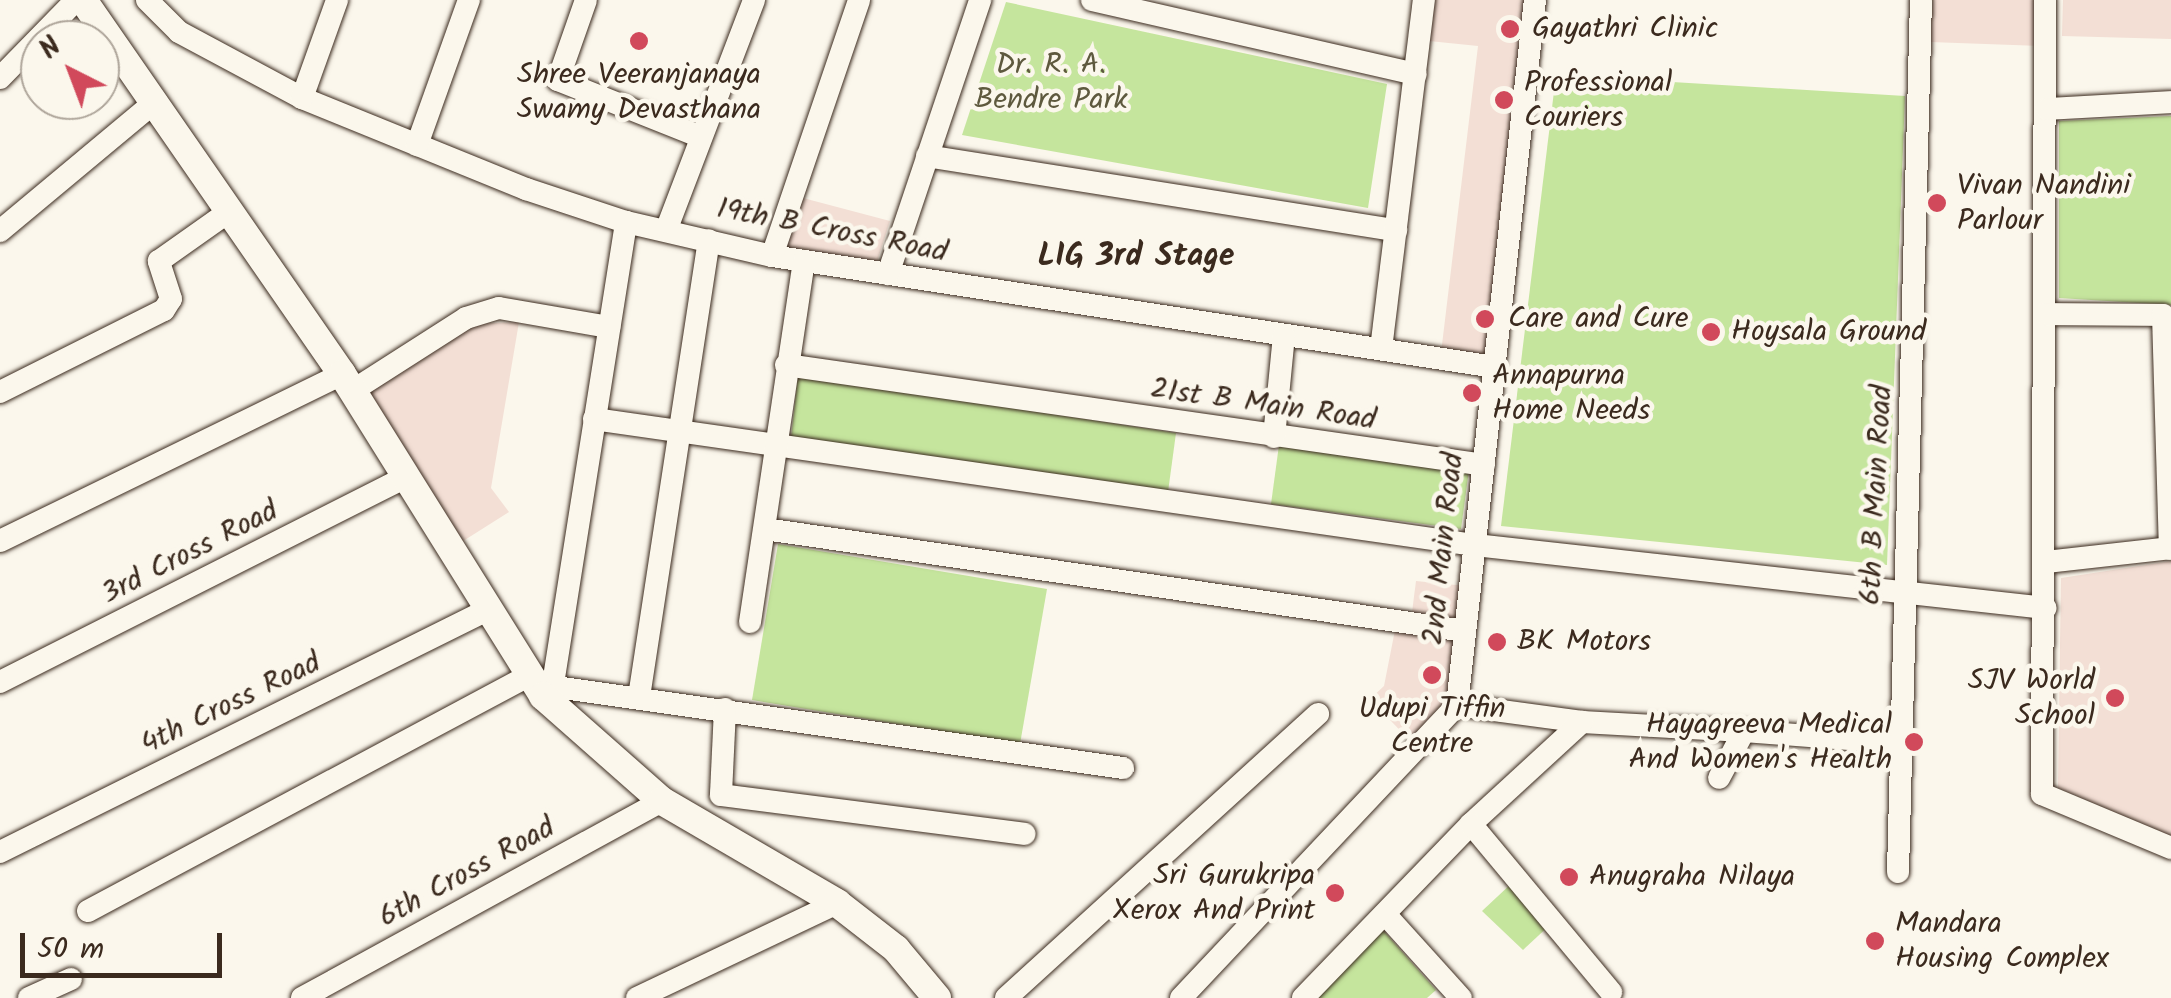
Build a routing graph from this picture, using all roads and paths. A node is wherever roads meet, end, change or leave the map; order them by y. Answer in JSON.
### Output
{"nodes":[{"id":1,"x":79,"y":0,"type":"edge"},
{"id":2,"x":147,"y":0,"type":"edge"},
{"id":3,"x":338,"y":0,"type":"edge"},
{"id":4,"x":469,"y":0,"type":"edge"},
{"id":5,"x":586,"y":0,"type":"edge"},
{"id":6,"x":754,"y":0,"type":"edge"},
{"id":7,"x":859,"y":0,"type":"edge"},
{"id":8,"x":980,"y":0,"type":"edge"},
{"id":9,"x":1092,"y":0,"type":"edge"},
{"id":10,"x":1424,"y":0,"type":"edge"},
{"id":11,"x":1536,"y":0,"type":"edge"},
{"id":12,"x":1922,"y":0,"type":"edge"},
{"id":13,"x":2045,"y":0,"type":"edge"},
{"id":14,"x":1416,"y":74,"type":"junction"},
{"id":15,"x":0,"y":78,"type":"edge"},
{"id":16,"x":302,"y":98,"type":"junction"},
{"id":17,"x":156,"y":101,"type":"junction"},
{"id":18,"x":2171,"y":102,"type":"edge"},
{"id":19,"x":2046,"y":109,"type":"junction"},
{"id":20,"x":702,"y":137,"type":"junction"},
{"id":21,"x":417,"y":145,"type":"junction"},
{"id":22,"x":927,"y":156,"type":"junction"},
{"id":23,"x":230,"y":211,"type":"junction"},
{"id":24,"x":626,"y":222,"type":"junction"},
{"id":25,"x":667,"y":228,"type":"junction"},
{"id":26,"x":1396,"y":230,"type":"junction"},
{"id":27,"x":0,"y":231,"type":"edge"},
{"id":28,"x":709,"y":240,"type":"junction"},
{"id":29,"x":772,"y":256,"type":"junction"},
{"id":30,"x":804,"y":261,"type":"junction"},
{"id":31,"x":888,"y":274,"type":"junction"},
{"id":32,"x":2046,"y":314,"type":"junction"},
{"id":33,"x":609,"y":327,"type":"junction"},
{"id":34,"x":1284,"y":335,"type":"junction"},
{"id":35,"x":1382,"y":349,"type":"junction"},
{"id":36,"x":786,"y":365,"type":"junction"},
{"id":37,"x":1495,"y":367,"type":"junction"},
{"id":38,"x":347,"y":382,"type":"junction"},
{"id":39,"x":0,"y":392,"type":"edge"},
{"id":40,"x":594,"y":419,"type":"junction"},
{"id":41,"x":682,"y":432,"type":"junction"},
{"id":42,"x":1274,"y":437,"type":"junction"},
{"id":43,"x":773,"y":445,"type":"junction"},
{"id":44,"x":1484,"y":465,"type":"junction"},
{"id":45,"x":406,"y":477,"type":"junction"},
{"id":46,"x":765,"y":529,"type":"junction"},
{"id":47,"x":0,"y":541,"type":"edge"},
{"id":48,"x":1474,"y":545,"type":"junction"},
{"id":49,"x":2170,"y":549,"type":"edge"},
{"id":50,"x":2046,"y":571,"type":"junction"},
{"id":51,"x":1900,"y":593,"type":"junction"},
{"id":52,"x":2046,"y":608,"type":"junction"},
{"id":53,"x":489,"y":610,"type":"junction"},
{"id":54,"x":750,"y":622,"type":"dead end"},
{"id":55,"x":1465,"y":631,"type":"junction"},
{"id":56,"x":540,"y":681,"type":"junction"},
{"id":57,"x":0,"y":682,"type":"edge"},
{"id":58,"x":639,"y":696,"type":"junction"},
{"id":59,"x":1456,"y":705,"type":"junction"},
{"id":60,"x":726,"y":709,"type":"junction"},
{"id":61,"x":1318,"y":714,"type":"dead end"},
{"id":62,"x":1582,"y":722,"type":"junction"},
{"id":63,"x":1744,"y":732,"type":"junction"},
{"id":64,"x":1899,"y":743,"type":"junction"},
{"id":65,"x":1123,"y":768,"type":"dead end"},
{"id":66,"x":1719,"y":778,"type":"dead end"},
{"id":67,"x":662,"y":801,"type":"junction"},
{"id":68,"x":1471,"y":824,"type":"junction"},
{"id":69,"x":1025,"y":834,"type":"dead end"},
{"id":70,"x":2171,"y":848,"type":"edge"},
{"id":71,"x":0,"y":852,"type":"edge"},
{"id":72,"x":1898,"y":872,"type":"dead end"},
{"id":73,"x":837,"y":903,"type":"junction"},
{"id":74,"x":88,"y":911,"type":"dead end"},
{"id":75,"x":1386,"y":914,"type":"junction"},
{"id":76,"x":71,"y":979,"type":"dead end"},
{"id":77,"x":1610,"y":992,"type":"dead end"},
{"id":78,"x":29,"y":998,"type":"edge"},
{"id":79,"x":302,"y":998,"type":"edge"},
{"id":80,"x":637,"y":998,"type":"edge"},
{"id":81,"x":937,"y":998,"type":"edge"},
{"id":82,"x":1006,"y":998,"type":"edge"},
{"id":83,"x":1181,"y":998,"type":"edge"},
{"id":84,"x":1303,"y":998,"type":"edge"},
{"id":85,"x":1462,"y":998,"type":"edge"}],
"edges":[{"from":1,"to":15,"type":"street"},
{"from":1,"to":17,"type":"street"},
{"from":2,"to":16,"type":"street","name":"19th B Cross Road"},
{"from":3,"to":16,"type":"street"},
{"from":4,"to":21,"type":"street"},
{"from":5,"to":20,"type":"street"},
{"from":6,"to":20,"type":"street"},
{"from":7,"to":29,"type":"street"},
{"from":8,"to":22,"type":"street"},
{"from":9,"to":14,"type":"street"},
{"from":10,"to":14,"type":"street"},
{"from":11,"to":37,"type":"street","name":"2nd Main Road"},
{"from":12,"to":51,"type":"street","name":"6th B Main Road"},
{"from":13,"to":19,"type":"street"},
{"from":14,"to":26,"type":"street"},
{"from":16,"to":21,"type":"street","name":"19th B Cross Road"},
{"from":17,"to":23,"type":"street"},
{"from":17,"to":27,"type":"street"},
{"from":18,"to":19,"type":"street"},
{"from":19,"to":32,"type":"street"},
{"from":20,"to":25,"type":"street"},
{"from":21,"to":24,"type":"street","name":"19th B Cross Road"},
{"from":22,"to":26,"type":"street"},
{"from":22,"to":31,"type":"street"},
{"from":23,"to":38,"type":"street"},
{"from":23,"to":39,"type":"street"},
{"from":24,"to":25,"type":"street","name":"19th B Cross Road"},
{"from":24,"to":33,"type":"street"},
{"from":25,"to":28,"type":"street","name":"19th B Cross Road"},
{"from":26,"to":35,"type":"street"},
{"from":28,"to":29,"type":"street","name":"19th B Cross Road"},
{"from":28,"to":41,"type":"street"},
{"from":29,"to":30,"type":"street","name":"19th B Cross Road"},
{"from":30,"to":31,"type":"street","name":"19th B Cross Road"},
{"from":30,"to":36,"type":"street"},
{"from":31,"to":34,"type":"street","name":"19th B Cross Road"},
{"from":32,"to":49,"type":"street"},
{"from":32,"to":50,"type":"street"},
{"from":33,"to":38,"type":"street"},
{"from":33,"to":40,"type":"street"},
{"from":34,"to":35,"type":"street","name":"19th B Cross Road"},
{"from":34,"to":42,"type":"street"},
{"from":35,"to":37,"type":"street","name":"19th B Cross Road"},
{"from":36,"to":42,"type":"street","name":"21st B Main Road"},
{"from":36,"to":43,"type":"street"},
{"from":37,"to":44,"type":"street","name":"2nd Main Road"},
{"from":38,"to":45,"type":"street"},
{"from":38,"to":47,"type":"street"},
{"from":40,"to":41,"type":"street"},
{"from":40,"to":56,"type":"street"},
{"from":41,"to":43,"type":"street"},
{"from":41,"to":58,"type":"street"},
{"from":42,"to":44,"type":"street","name":"21st B Main Road"},
{"from":43,"to":46,"type":"street"},
{"from":43,"to":48,"type":"street"},
{"from":44,"to":48,"type":"street","name":"2nd Main Road"},
{"from":45,"to":53,"type":"street"},
{"from":45,"to":57,"type":"street","name":"3rd Cross Road"},
{"from":46,"to":54,"type":"street"},
{"from":46,"to":55,"type":"street"},
{"from":48,"to":51,"type":"street"},
{"from":48,"to":55,"type":"street","name":"2nd Main Road"},
{"from":49,"to":50,"type":"street"},
{"from":50,"to":52,"type":"street"},
{"from":51,"to":52,"type":"street"},
{"from":51,"to":64,"type":"street","name":"6th B Main Road"},
{"from":52,"to":70,"type":"street"},
{"from":53,"to":56,"type":"street"},
{"from":53,"to":71,"type":"street","name":"4th Cross Road"},
{"from":55,"to":59,"type":"street","name":"2nd Main Road"},
{"from":56,"to":58,"type":"street"},
{"from":56,"to":67,"type":"street"},
{"from":56,"to":74,"type":"street"},
{"from":58,"to":60,"type":"street"},
{"from":59,"to":62,"type":"street"},
{"from":59,"to":83,"type":"street"},
{"from":60,"to":65,"type":"street"},
{"from":60,"to":69,"type":"street"},
{"from":61,"to":82,"type":"street"},
{"from":62,"to":63,"type":"street"},
{"from":62,"to":68,"type":"street"},
{"from":63,"to":64,"type":"street"},
{"from":63,"to":66,"type":"street"},
{"from":64,"to":72,"type":"street","name":"6th B Main Road"},
{"from":67,"to":73,"type":"street"},
{"from":67,"to":79,"type":"street","name":"6th Cross Road"},
{"from":68,"to":75,"type":"street"},
{"from":68,"to":77,"type":"street"},
{"from":73,"to":80,"type":"street"},
{"from":73,"to":81,"type":"street"},
{"from":75,"to":84,"type":"street"},
{"from":75,"to":85,"type":"street"},
{"from":76,"to":78,"type":"street"}]}
